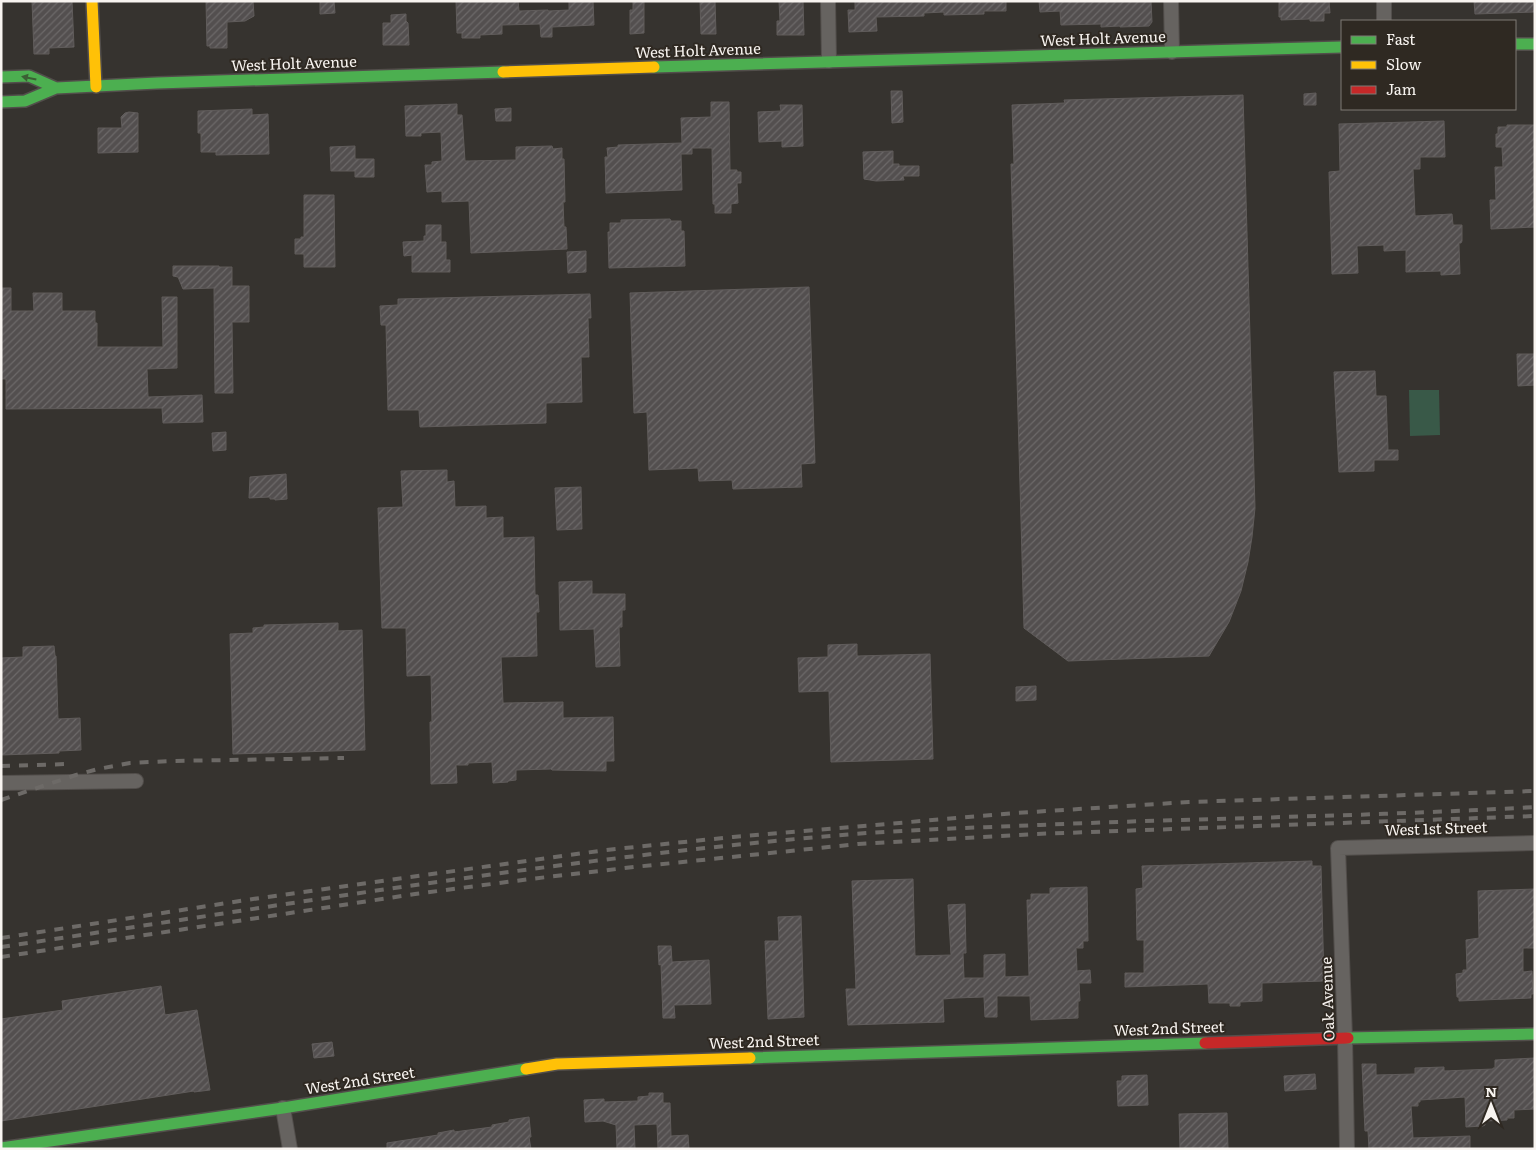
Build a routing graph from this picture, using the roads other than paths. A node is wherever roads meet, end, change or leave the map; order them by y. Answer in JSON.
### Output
{"nodes":[{"id":1,"x":92,"y":1,"type":"edge"},
{"id":2,"x":828,"y":1,"type":"edge"},
{"id":3,"x":1171,"y":1,"type":"edge"},
{"id":4,"x":1384,"y":1,"type":"edge"},
{"id":5,"x":1384,"y":20,"type":"edge"},
{"id":6,"x":1516,"y":44,"type":"edge"},
{"id":7,"x":1535,"y":44,"type":"edge"},
{"id":8,"x":1341,"y":47,"type":"edge"},
{"id":9,"x":1172,"y":52,"type":"junction"},
{"id":10,"x":829,"y":61,"type":"junction"},
{"id":11,"x":1,"y":77,"type":"edge"},
{"id":12,"x":96,"y":87,"type":"junction"},
{"id":13,"x":56,"y":88,"type":"junction"},
{"id":14,"x":1,"y":102,"type":"edge"},
{"id":15,"x":136,"y":781,"type":"dead end"},
{"id":16,"x":1,"y":783,"type":"edge"},
{"id":17,"x":1535,"y":843,"type":"edge"},
{"id":18,"x":1338,"y":848,"type":"joint"},
{"id":19,"x":1535,"y":1034,"type":"edge"},
{"id":20,"x":1346,"y":1038,"type":"junction"},
{"id":21,"x":283,"y":1108,"type":"junction"},
{"id":22,"x":1,"y":1148,"type":"edge"},
{"id":23,"x":290,"y":1149,"type":"edge"},
{"id":24,"x":1348,"y":1149,"type":"edge"}],
"edges":[{"from":1,"to":12,"type":"street"},
{"from":2,"to":10,"type":"street"},
{"from":3,"to":9,"type":"street"},
{"from":4,"to":5,"type":"street"},
{"from":6,"to":7,"type":"street"},
{"from":8,"to":9,"type":"street","name":"West Holt Avenue"},
{"from":9,"to":10,"type":"street","name":"West Holt Avenue"},
{"from":10,"to":12,"type":"street","name":"West Holt Avenue"},
{"from":13,"to":11,"type":"street","name":"West Holt Avenue","one_way":true},
{"from":12,"to":13,"type":"street","name":"West Holt Avenue"},
{"from":13,"to":14,"type":"street","name":"West Holt Avenue"},
{"from":15,"to":16,"type":"street"},
{"from":17,"to":18,"type":"street","name":"West 1st Street"},
{"from":18,"to":20,"type":"street","name":"Oak Avenue"},
{"from":19,"to":20,"type":"street","name":"West 2nd Street"},
{"from":20,"to":21,"type":"street","name":"West 2nd Street"},
{"from":20,"to":24,"type":"street","name":"Oak Avenue"},
{"from":21,"to":22,"type":"street","name":"West 2nd Street"},
{"from":21,"to":23,"type":"street"}]}
